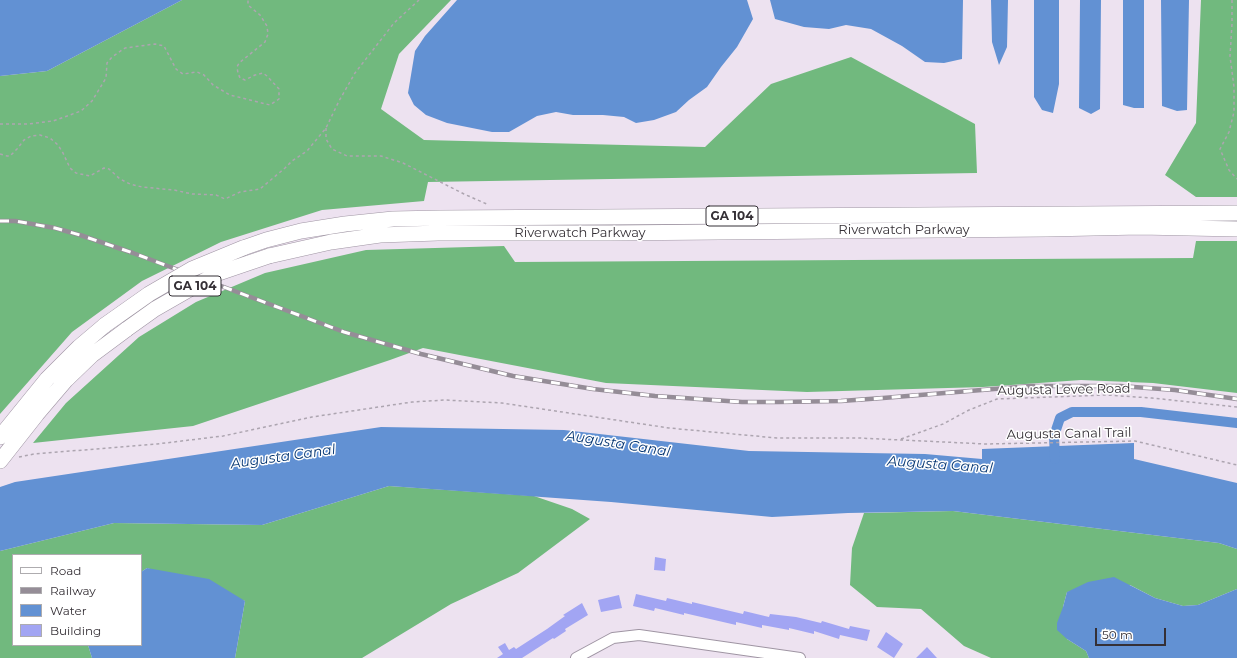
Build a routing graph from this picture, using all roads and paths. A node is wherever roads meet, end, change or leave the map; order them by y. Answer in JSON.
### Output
{"nodes":[{"id":1,"x":248,"y":0,"type":"edge"},
{"id":2,"x":419,"y":0,"type":"edge"},
{"id":3,"x":1232,"y":0,"type":"edge"},
{"id":4,"x":0,"y":124,"type":"edge"},
{"id":5,"x":326,"y":128,"type":"junction"},
{"id":6,"x":0,"y":154,"type":"edge"},
{"id":7,"x":1237,"y":179,"type":"edge"},
{"id":8,"x":490,"y":205,"type":"dead end"},
{"id":9,"x":1231,"y":213,"type":"edge"},
{"id":10,"x":1236,"y":228,"type":"edge"},
{"id":11,"x":1237,"y":407,"type":"edge"},
{"id":12,"x":0,"y":437,"type":"edge"},
{"id":13,"x":900,"y":440,"type":"junction"},
{"id":14,"x":7,"y":460,"type":"edge"},
{"id":15,"x":1237,"y":465,"type":"edge"},
{"id":16,"x":576,"y":658,"type":"edge"},
{"id":17,"x":800,"y":658,"type":"edge"}],
"edges":[{"from":1,"to":4,"type":"path"},
{"from":2,"to":5,"type":"path"},
{"from":3,"to":7,"type":"path"},
{"from":5,"to":6,"type":"path"},
{"from":5,"to":8,"type":"path"},
{"from":9,"to":12,"type":"main road","name":"Riverwatch Parkway","number":"GA 104","bridge":true},
{"from":10,"to":14,"type":"main road","name":"Riverwatch Parkway","number":"GA 104","bridge":true},
{"from":11,"to":13,"type":"path","name":"Augusta Levee Road"},
{"from":13,"to":14,"type":"path","name":"Augusta Canal Trail"},
{"from":13,"to":15,"type":"path","name":"Augusta Canal Trail"},
{"from":16,"to":17,"type":"street"}]}
